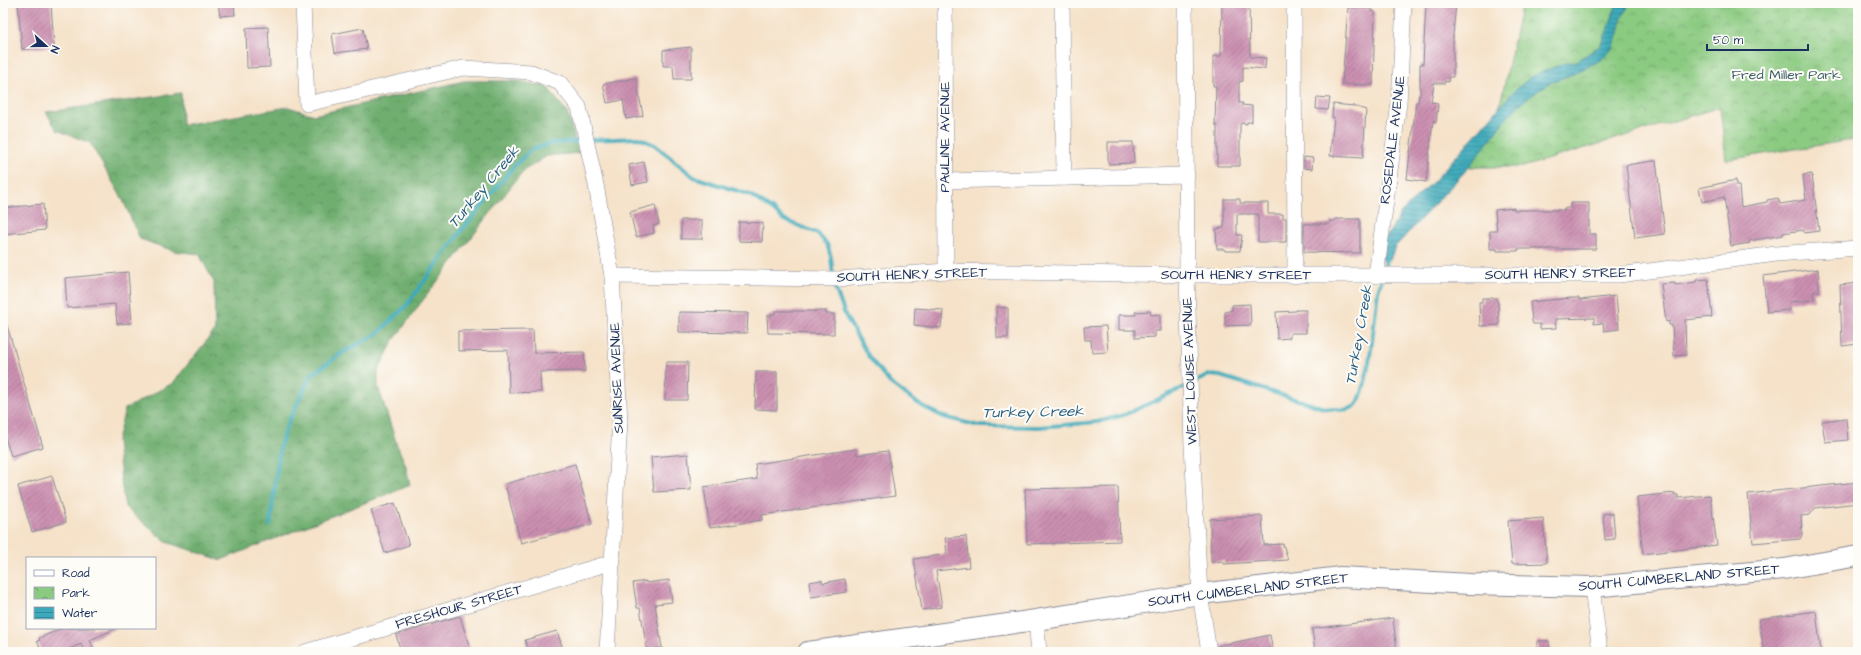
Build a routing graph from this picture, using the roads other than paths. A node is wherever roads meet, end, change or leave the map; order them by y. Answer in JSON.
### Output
{"nodes":[{"id":1,"x":303,"y":3,"type":"edge"},
{"id":2,"x":945,"y":3,"type":"edge"},
{"id":3,"x":1062,"y":3,"type":"edge"},
{"id":4,"x":1186,"y":3,"type":"edge"},
{"id":5,"x":1294,"y":3,"type":"edge"},
{"id":6,"x":1404,"y":3,"type":"edge"},
{"id":7,"x":1187,"y":175,"type":"junction"},
{"id":8,"x":1064,"y":178,"type":"junction"},
{"id":9,"x":946,"y":181,"type":"junction"},
{"id":10,"x":1858,"y":248,"type":"edge"},
{"id":11,"x":946,"y":271,"type":"junction"},
{"id":12,"x":1187,"y":275,"type":"junction"},
{"id":13,"x":612,"y":276,"type":"junction"},
{"id":14,"x":1295,"y":276,"type":"junction"},
{"id":15,"x":1376,"y":276,"type":"junction"},
{"id":16,"x":1858,"y":556,"type":"edge"},
{"id":17,"x":613,"y":562,"type":"junction"},
{"id":18,"x":1592,"y":588,"type":"junction"},
{"id":19,"x":1200,"y":594,"type":"junction"},
{"id":20,"x":1036,"y":620,"type":"junction"},
{"id":21,"x":821,"y":651,"type":"edge"},
{"id":22,"x":305,"y":652,"type":"edge"},
{"id":23,"x":607,"y":652,"type":"edge"},
{"id":24,"x":1039,"y":652,"type":"edge"},
{"id":25,"x":1209,"y":652,"type":"edge"},
{"id":26,"x":1600,"y":652,"type":"edge"}],
"edges":[{"from":1,"to":13,"type":"street","name":"SUNRISE AVENUE"},
{"from":2,"to":9,"type":"street","name":"PAULINE AVENUE"},
{"from":3,"to":8,"type":"street"},
{"from":4,"to":7,"type":"street","name":"WEST LOUISE AVENUE"},
{"from":5,"to":14,"type":"street"},
{"from":6,"to":15,"type":"street","name":"ROSEDALE AVENUE"},
{"from":7,"to":8,"type":"street"},
{"from":7,"to":12,"type":"street","name":"WEST LOUISE AVENUE"},
{"from":8,"to":9,"type":"street"},
{"from":9,"to":11,"type":"street","name":"PAULINE AVENUE"},
{"from":10,"to":15,"type":"street","name":"SOUTH HENRY STREET"},
{"from":11,"to":12,"type":"street","name":"SOUTH HENRY STREET"},
{"from":11,"to":13,"type":"street","name":"SOUTH HENRY STREET"},
{"from":12,"to":14,"type":"street","name":"SOUTH HENRY STREET"},
{"from":12,"to":19,"type":"street","name":"WEST LOUISE AVENUE"},
{"from":13,"to":17,"type":"street","name":"SUNRISE AVENUE"},
{"from":14,"to":15,"type":"street","name":"SOUTH HENRY STREET"},
{"from":16,"to":18,"type":"main road","name":"SOUTH CUMBERLAND STREET"},
{"from":17,"to":22,"type":"street","name":"FRESHOUR STREET"},
{"from":17,"to":23,"type":"street","name":"SUNRISE AVENUE"},
{"from":18,"to":19,"type":"main road","name":"SOUTH CUMBERLAND STREET"},
{"from":18,"to":26,"type":"street"},
{"from":19,"to":20,"type":"main road","name":"SOUTH CUMBERLAND STREET"},
{"from":19,"to":25,"type":"street","name":"WEST LOUISE AVENUE"},
{"from":20,"to":21,"type":"main road","name":"SOUTH CUMBERLAND STREET"},
{"from":20,"to":24,"type":"street"}]}
